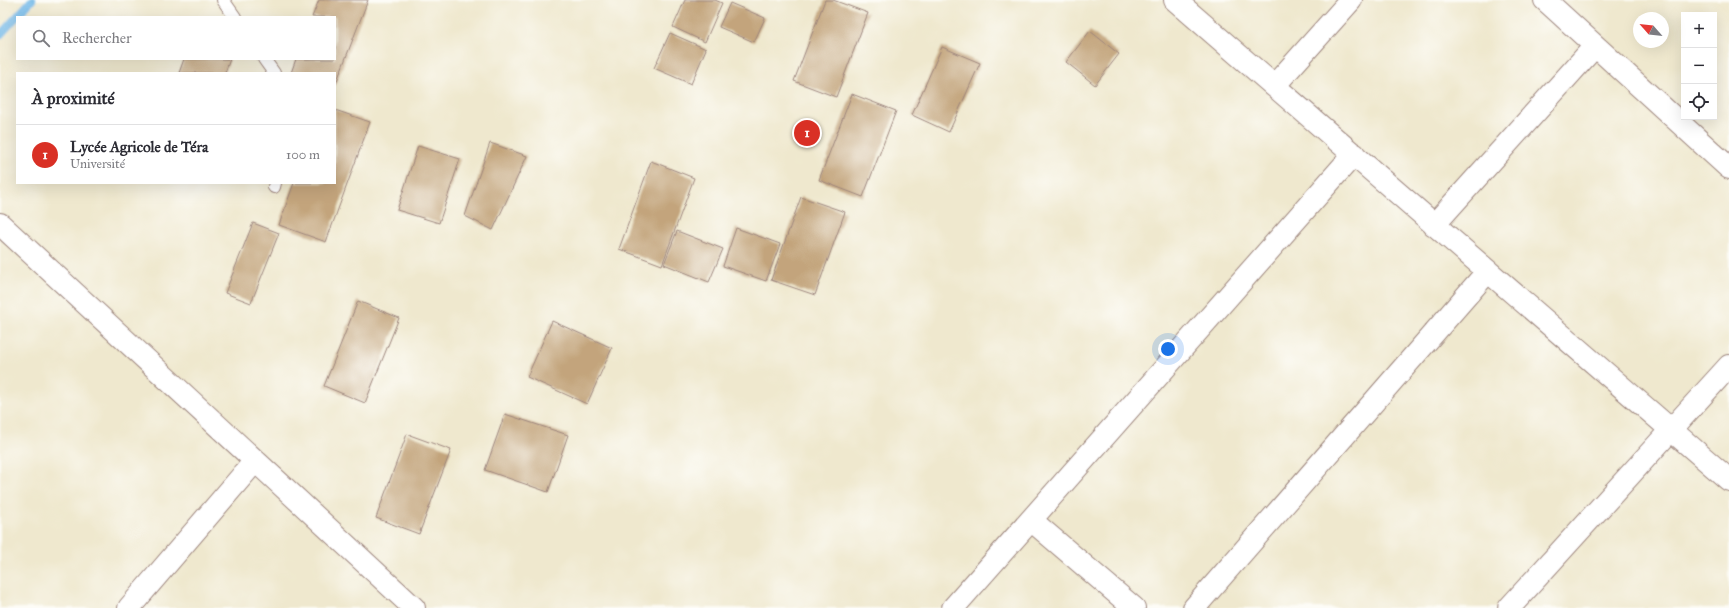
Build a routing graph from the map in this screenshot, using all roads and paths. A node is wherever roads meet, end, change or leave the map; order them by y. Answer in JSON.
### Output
{"nodes":[{"id":1,"x":223,"y":0,"type":"edge"},
{"id":2,"x":1175,"y":0,"type":"edge"},
{"id":3,"x":1351,"y":0,"type":"edge"},
{"id":4,"x":1545,"y":0,"type":"edge"},
{"id":5,"x":234,"y":16,"type":"edge"},
{"id":6,"x":1595,"y":46,"type":"junction"},
{"id":7,"x":265,"y":60,"type":"edge"},
{"id":8,"x":273,"y":72,"type":"edge"},
{"id":9,"x":1274,"y":86,"type":"junction"},
{"id":10,"x":1354,"y":154,"type":"junction"},
{"id":11,"x":1729,"y":168,"type":"edge"},
{"id":12,"x":0,"y":224,"type":"edge"},
{"id":13,"x":1434,"y":225,"type":"junction"},
{"id":14,"x":1488,"y":271,"type":"junction"},
{"id":15,"x":1729,"y":366,"type":"edge"},
{"id":16,"x":1671,"y":430,"type":"junction"},
{"id":17,"x":255,"y":461,"type":"junction"},
{"id":18,"x":1729,"y":480,"type":"edge"},
{"id":19,"x":1031,"y":520,"type":"junction"},
{"id":20,"x":129,"y":608,"type":"edge"},
{"id":21,"x":414,"y":608,"type":"edge"},
{"id":22,"x":953,"y":608,"type":"edge"},
{"id":23,"x":1134,"y":608,"type":"edge"},
{"id":24,"x":1194,"y":608,"type":"edge"},
{"id":25,"x":1509,"y":608,"type":"edge"}],
"edges":[{"from":1,"to":5,"type":"lane"},
{"from":2,"to":9,"type":"street"},
{"from":3,"to":9,"type":"street"},
{"from":4,"to":6,"type":"street"},
{"from":6,"to":11,"type":"street"},
{"from":6,"to":13,"type":"street"},
{"from":7,"to":8,"type":"lane"},
{"from":9,"to":10,"type":"street"},
{"from":10,"to":13,"type":"street"},
{"from":10,"to":19,"type":"street"},
{"from":12,"to":17,"type":"street"},
{"from":13,"to":14,"type":"street"},
{"from":14,"to":16,"type":"street"},
{"from":14,"to":24,"type":"street"},
{"from":15,"to":16,"type":"street"},
{"from":16,"to":18,"type":"street"},
{"from":16,"to":25,"type":"street"},
{"from":17,"to":20,"type":"street"},
{"from":17,"to":21,"type":"street"},
{"from":19,"to":22,"type":"street"},
{"from":19,"to":23,"type":"street"}]}
